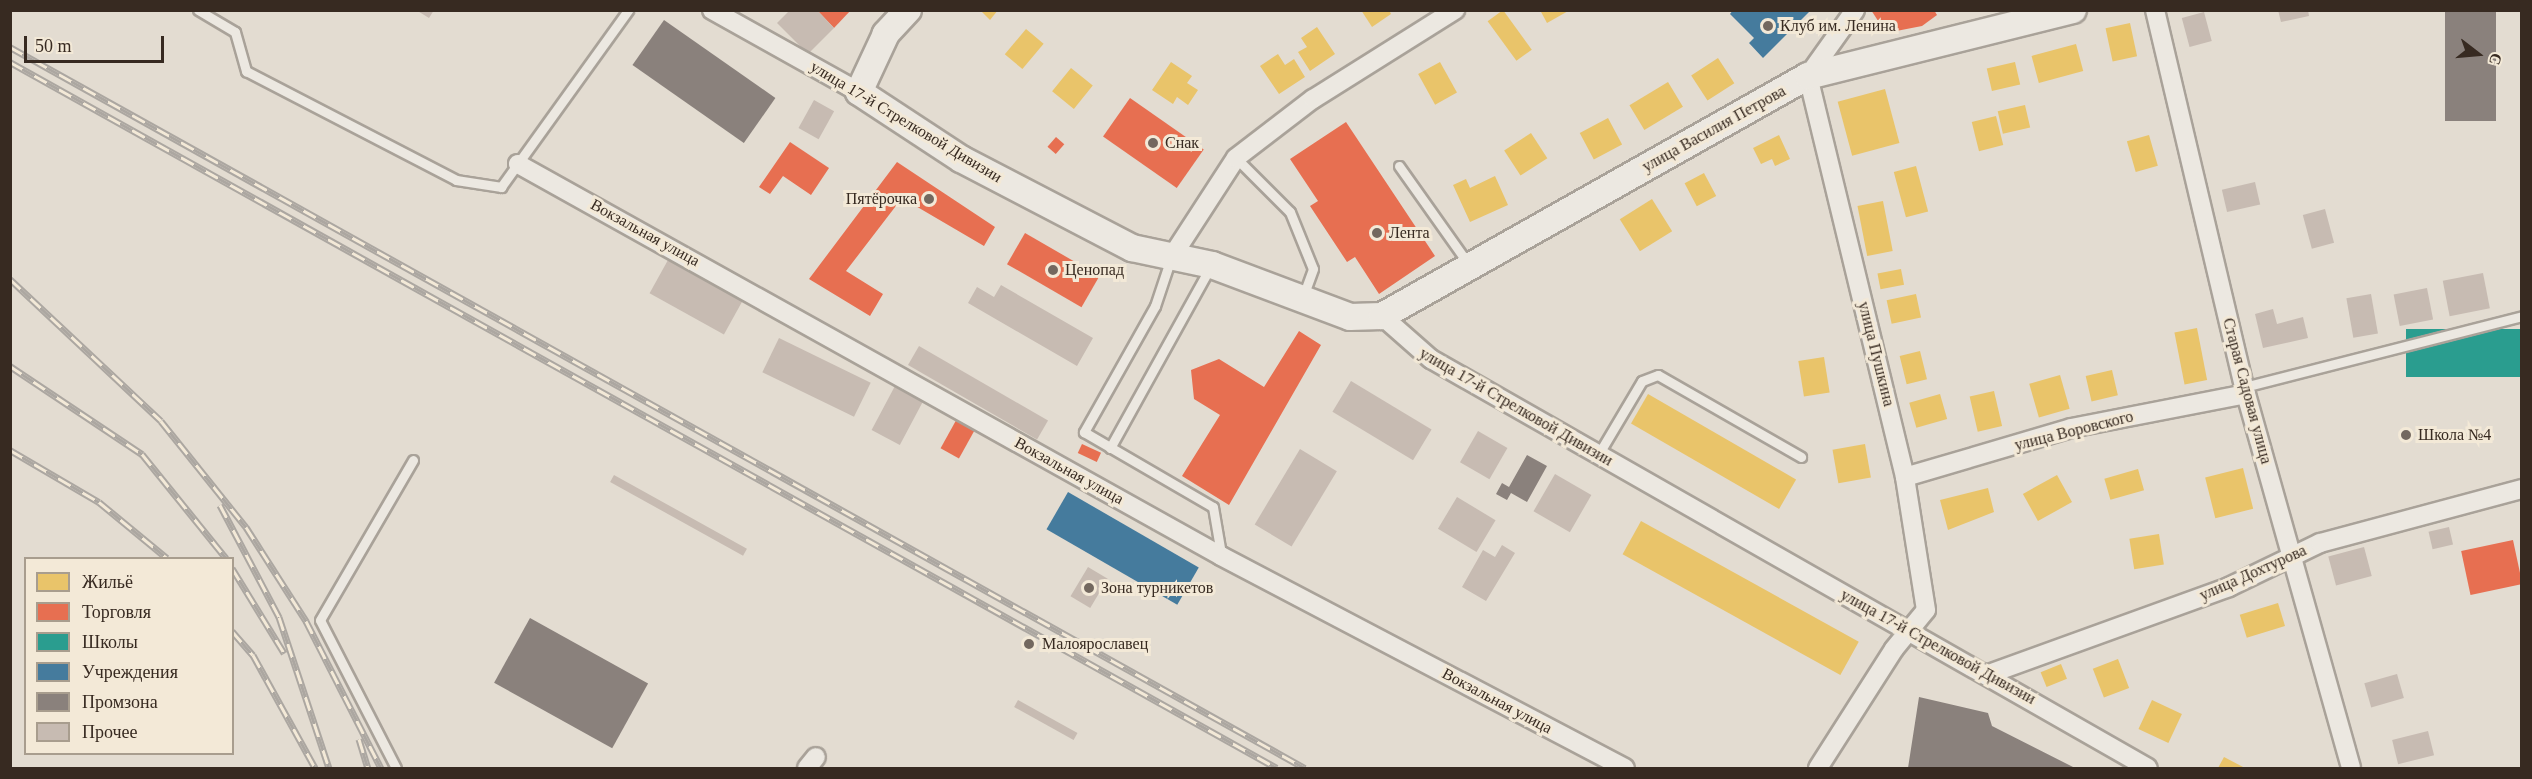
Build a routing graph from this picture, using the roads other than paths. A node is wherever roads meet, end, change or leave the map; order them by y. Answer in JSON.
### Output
{"nodes":[{"id":1,"x":198,"y":10,"type":"edge"},
{"id":2,"x":628,"y":10,"type":"edge"},
{"id":3,"x":712,"y":10,"type":"edge"},
{"id":4,"x":908,"y":10,"type":"edge"},
{"id":5,"x":1455,"y":10,"type":"edge"},
{"id":6,"x":1854,"y":10,"type":"edge"},
{"id":7,"x":2073,"y":10,"type":"edge"},
{"id":8,"x":2155,"y":10,"type":"edge"},
{"id":9,"x":1808,"y":76,"type":"junction"},
{"id":10,"x":859,"y":92,"type":"junction"},
{"id":11,"x":1236,"y":158,"type":"junction"},
{"id":12,"x":518,"y":164,"type":"junction"},
{"id":13,"x":1399,"y":166,"type":"dead end"},
{"id":14,"x":1171,"y":258,"type":"junction"},
{"id":15,"x":1212,"y":265,"type":"junction"},
{"id":16,"x":1470,"y":267,"type":"junction"},
{"id":17,"x":1303,"y":296,"type":"junction"},
{"id":18,"x":1382,"y":316,"type":"junction"},
{"id":19,"x":2522,"y":316,"type":"edge"},
{"id":20,"x":2245,"y":390,"type":"junction"},
{"id":21,"x":1110,"y":448,"type":"junction"},
{"id":22,"x":1598,"y":455,"type":"junction"},
{"id":23,"x":1801,"y":457,"type":"dead end"},
{"id":24,"x":413,"y":460,"type":"dead end"},
{"id":25,"x":1905,"y":477,"type":"junction"},
{"id":26,"x":2522,"y":489,"type":"edge"},
{"id":27,"x":1221,"y":556,"type":"junction"},
{"id":28,"x":2294,"y":558,"type":"junction"},
{"id":29,"x":1914,"y":632,"type":"junction"},
{"id":30,"x":1989,"y":674,"type":"junction"},
{"id":31,"x":396,"y":768,"type":"edge"},
{"id":32,"x":1625,"y":768,"type":"edge"},
{"id":33,"x":1818,"y":768,"type":"edge"},
{"id":34,"x":2148,"y":768,"type":"edge"},
{"id":35,"x":2351,"y":768,"type":"edge"}],
"edges":[{"from":1,"to":12,"type":"lane"},
{"from":2,"to":12,"type":"lane"},
{"from":3,"to":10,"type":"street","name":"улица 17-й Стрелковой Дивизии"},
{"from":4,"to":10,"type":"main road"},
{"from":5,"to":11,"type":"street"},
{"from":6,"to":9,"type":"street"},
{"from":7,"to":9,"type":"main road","name":"улица Василия Петрова"},
{"from":8,"to":20,"type":"street","name":"Старая Садовая улица"},
{"from":9,"to":16,"type":"main road","name":"улица Василия Петрова"},
{"from":9,"to":25,"type":"street","name":"улица Пушкина"},
{"from":10,"to":14,"type":"main road","name":"улица 17-й Стрелковой Дивизии"},
{"from":11,"to":14,"type":"street"},
{"from":11,"to":17,"type":"lane"},
{"from":12,"to":27,"type":"street","name":"Вокзальная улица"},
{"from":13,"to":16,"type":"lane"},
{"from":14,"to":15,"type":"main road","name":"улица 17-й Стрелковой Дивизии"},
{"from":14,"to":21,"type":"lane"},
{"from":15,"to":17,"type":"main road","name":"улица 17-й Стрелковой Дивизии"},
{"from":15,"to":21,"type":"lane"},
{"from":16,"to":18,"type":"main road","name":"улица Василия Петрова"},
{"from":17,"to":18,"type":"main road","name":"улица 17-й Стрелковой Дивизии"},
{"from":18,"to":22,"type":"street","name":"улица 17-й Стрелковой Дивизии"},
{"from":19,"to":20,"type":"lane"},
{"from":20,"to":25,"type":"street","name":"улица Воровского"},
{"from":20,"to":28,"type":"street","name":"Старая Садовая улица"},
{"from":21,"to":27,"type":"lane"},
{"from":22,"to":23,"type":"lane"},
{"from":22,"to":29,"type":"street","name":"улица 17-й Стрелковой Дивизии"},
{"from":24,"to":31,"type":"lane"},
{"from":25,"to":29,"type":"street","name":"улица Пушкина"},
{"from":26,"to":28,"type":"street","name":"улица Дохтурова"},
{"from":27,"to":32,"type":"street","name":"Вокзальная улица"},
{"from":28,"to":30,"type":"street","name":"улица Дохтурова"},
{"from":28,"to":35,"type":"street","name":"Старая Садовая улица"},
{"from":29,"to":30,"type":"street","name":"улица 17-й Стрелковой Дивизии"},
{"from":29,"to":33,"type":"street"},
{"from":30,"to":34,"type":"street","name":"улица 17-й Стрелковой Дивизии"}]}
